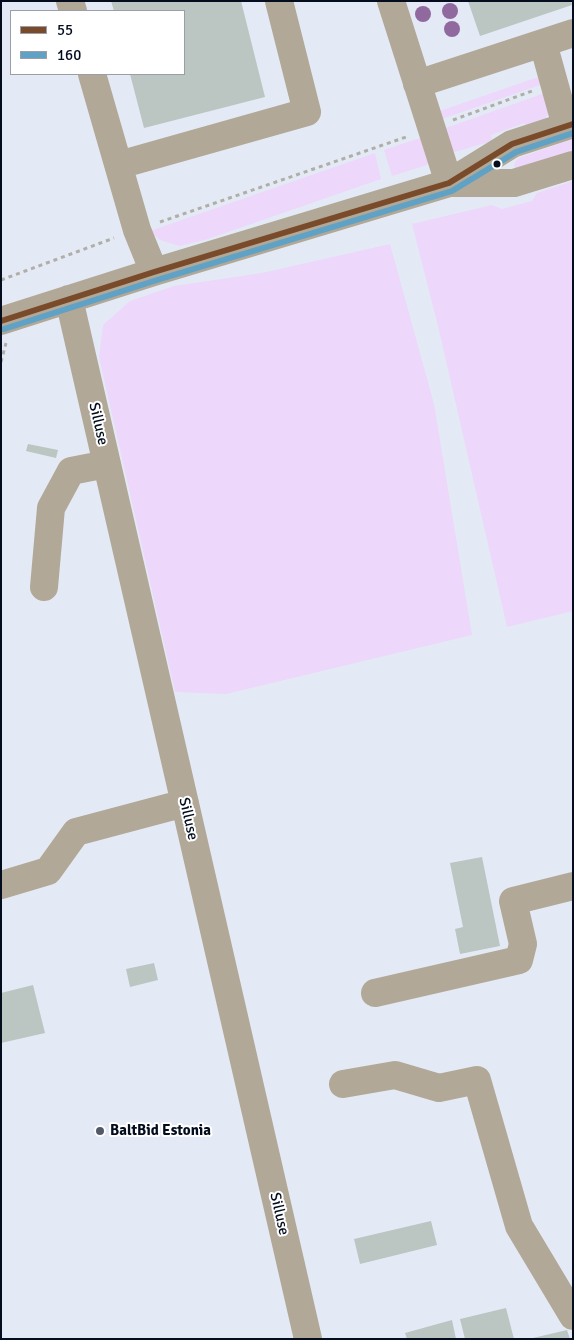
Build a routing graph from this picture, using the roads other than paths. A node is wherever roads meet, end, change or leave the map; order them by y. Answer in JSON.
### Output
{"nodes":[{"id":1,"x":279,"y":1,"type":"edge"},
{"id":2,"x":391,"y":1,"type":"edge"},
{"id":3,"x":573,"y":33,"type":"edge"},
{"id":4,"x":543,"y":43,"type":"junction"},
{"id":5,"x":92,"y":75,"type":"edge"},
{"id":6,"x":417,"y":84,"type":"junction"},
{"id":7,"x":569,"y":125,"type":"edge"},
{"id":8,"x":119,"y":165,"type":"junction"},
{"id":9,"x":573,"y":165,"type":"edge"},
{"id":10,"x":448,"y":183,"type":"junction"},
{"id":11,"x":154,"y":272,"type":"junction"},
{"id":12,"x":69,"y":299,"type":"junction"},
{"id":13,"x":1,"y":322,"type":"edge"},
{"id":14,"x":107,"y":464,"type":"junction"},
{"id":15,"x":44,"y":587,"type":"dead end"},
{"id":16,"x":185,"y":803,"type":"junction"},
{"id":17,"x":1,"y":885,"type":"edge"},
{"id":18,"x":573,"y":886,"type":"edge"},
{"id":19,"x":375,"y":993,"type":"dead end"},
{"id":20,"x":342,"y":1084,"type":"dead end"},
{"id":21,"x":573,"y":1316,"type":"edge"},
{"id":22,"x":308,"y":1339,"type":"edge"}],
"edges":[{"from":1,"to":8,"type":"street"},
{"from":2,"to":6,"type":"street"},
{"from":3,"to":4,"type":"street"},
{"from":4,"to":6,"type":"street"},
{"from":4,"to":7,"type":"street"},
{"from":5,"to":8,"type":"street"},
{"from":6,"to":10,"type":"street"},
{"from":7,"to":10,"type":"street"},
{"from":8,"to":11,"type":"street"},
{"from":9,"to":10,"type":"street"},
{"from":10,"to":11,"type":"street"},
{"from":11,"to":12,"type":"street"},
{"from":12,"to":13,"type":"street"},
{"from":12,"to":14,"type":"street","name":"Silluse"},
{"from":14,"to":15,"type":"street"},
{"from":14,"to":16,"type":"street","name":"Silluse"},
{"from":16,"to":17,"type":"street"},
{"from":16,"to":22,"type":"street","name":"Silluse"},
{"from":18,"to":19,"type":"street"},
{"from":20,"to":21,"type":"street"}]}
